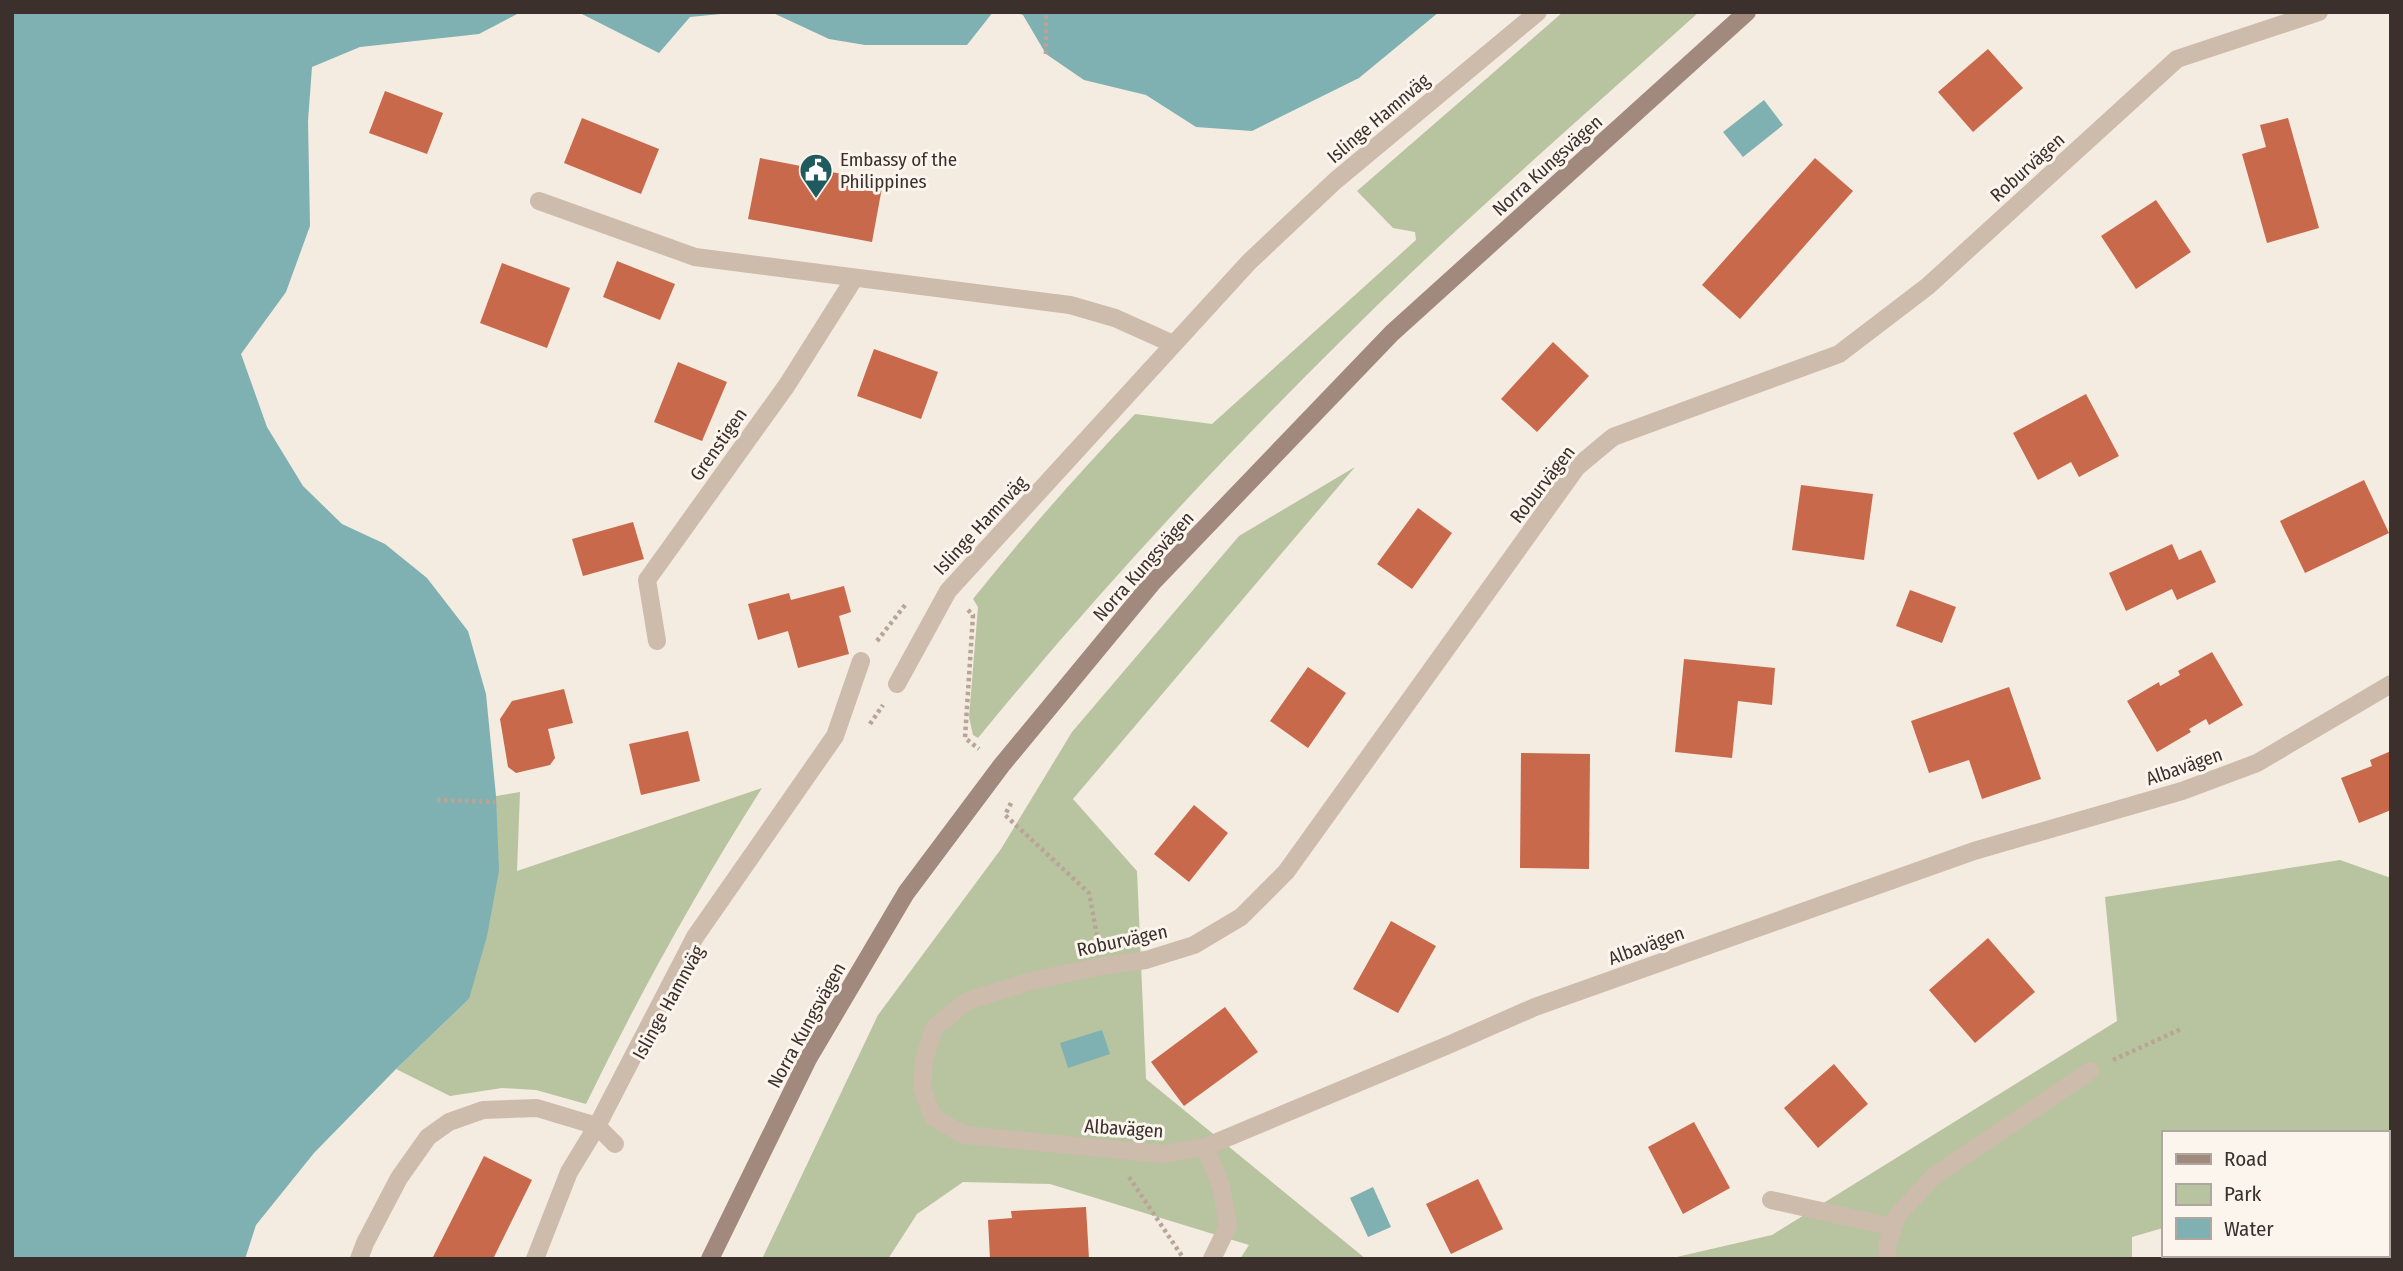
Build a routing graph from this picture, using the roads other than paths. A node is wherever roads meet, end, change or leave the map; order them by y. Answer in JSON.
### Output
{"nodes":[{"id":1,"x":1538,"y":12,"type":"edge"},
{"id":2,"x":1747,"y":12,"type":"edge"},
{"id":3,"x":2319,"y":12,"type":"edge"},
{"id":4,"x":539,"y":201,"type":"dead end"},
{"id":5,"x":854,"y":279,"type":"junction"},
{"id":6,"x":1173,"y":344,"type":"junction"},
{"id":7,"x":657,"y":641,"type":"dead end"},
{"id":8,"x":861,"y":661,"type":"road end"},
{"id":9,"x":897,"y":684,"type":"road end"},
{"id":10,"x":2391,"y":684,"type":"edge"},
{"id":11,"x":2090,"y":1071,"type":"road end"},
{"id":12,"x":922,"y":1089,"type":"joint"},
{"id":13,"x":597,"y":1126,"type":"junction"},
{"id":14,"x":615,"y":1144,"type":"dead end"},
{"id":15,"x":1205,"y":1147,"type":"junction"},
{"id":16,"x":1771,"y":1200,"type":"dead end"},
{"id":17,"x":1893,"y":1227,"type":"junction"},
{"id":18,"x":359,"y":1259,"type":"edge"},
{"id":19,"x":535,"y":1259,"type":"edge"},
{"id":20,"x":710,"y":1259,"type":"edge"},
{"id":21,"x":1212,"y":1259,"type":"edge"},
{"id":22,"x":1888,"y":1259,"type":"edge"}],
"edges":[{"from":1,"to":6,"type":"street","name":"Islinge Hamnväg"},
{"from":2,"to":20,"type":"main road","name":"Norra Kungsvägen"},
{"from":3,"to":12,"type":"street","name":"Roburvägen"},
{"from":4,"to":5,"type":"street"},
{"from":5,"to":6,"type":"street"},
{"from":5,"to":7,"type":"street","name":"Grenstigen"},
{"from":6,"to":9,"type":"street","name":"Islinge Hamnväg"},
{"from":8,"to":13,"type":"street","name":"Islinge Hamnväg"},
{"from":10,"to":15,"type":"street","name":"Albavägen"},
{"from":11,"to":17,"type":"street"},
{"from":12,"to":15,"type":"street","name":"Albavägen"},
{"from":13,"to":14,"type":"street"},
{"from":13,"to":18,"type":"street"},
{"from":13,"to":19,"type":"street","name":"Islinge Hamnväg"},
{"from":15,"to":21,"type":"street"},
{"from":16,"to":17,"type":"street"},
{"from":17,"to":22,"type":"street"}]}
